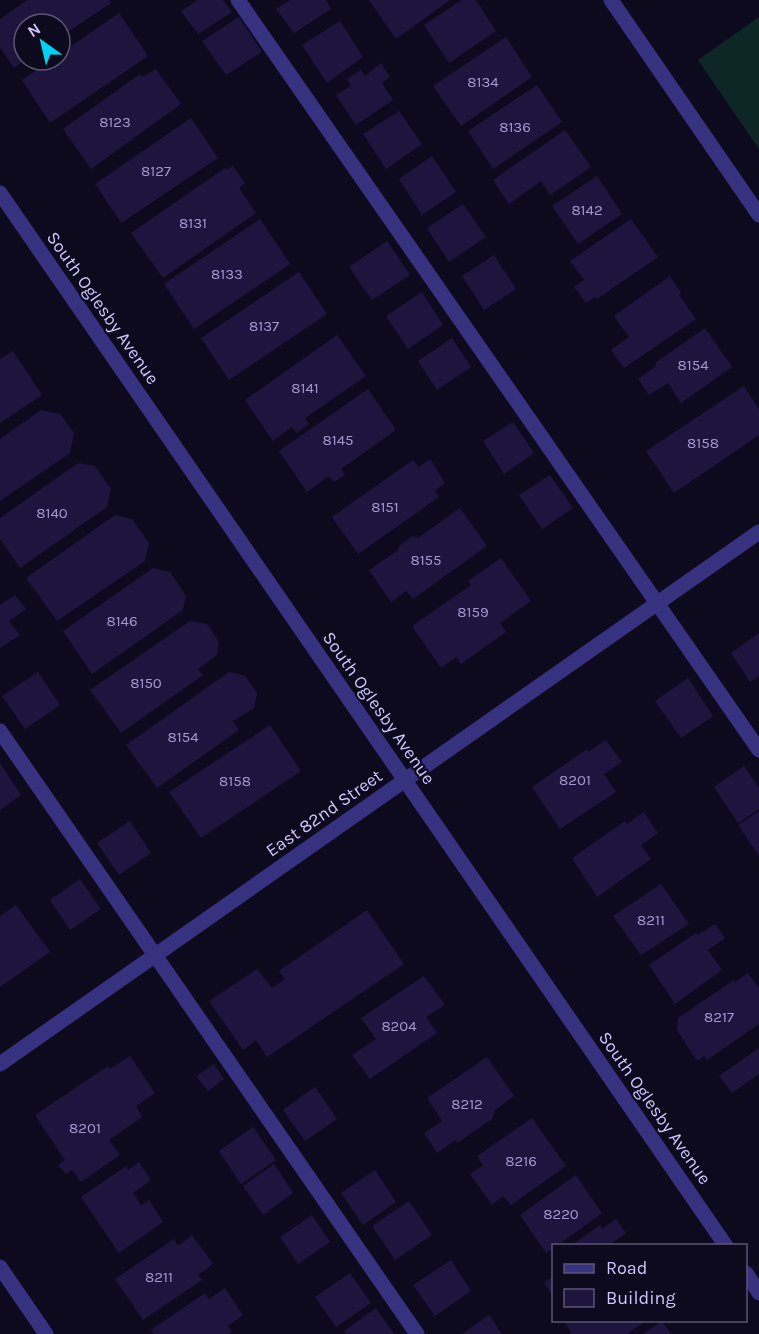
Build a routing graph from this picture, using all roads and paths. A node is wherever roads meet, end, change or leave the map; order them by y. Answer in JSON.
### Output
{"nodes":[{"id":1,"x":238,"y":0,"type":"edge"},
{"id":2,"x":610,"y":0,"type":"edge"},
{"id":3,"x":0,"y":193,"type":"edge"},
{"id":4,"x":759,"y":215,"type":"edge"},
{"id":5,"x":759,"y":532,"type":"edge"},
{"id":6,"x":657,"y":604,"type":"junction"},
{"id":7,"x":0,"y":732,"type":"edge"},
{"id":8,"x":759,"y":750,"type":"edge"},
{"id":9,"x":405,"y":780,"type":"junction"},
{"id":10,"x":155,"y":956,"type":"junction"},
{"id":11,"x":0,"y":1064,"type":"edge"},
{"id":12,"x":725,"y":1244,"type":"edge"},
{"id":13,"x":0,"y":1267,"type":"edge"},
{"id":14,"x":747,"y":1275,"type":"edge"},
{"id":15,"x":759,"y":1293,"type":"edge"},
{"id":16,"x":46,"y":1334,"type":"edge"},
{"id":17,"x":417,"y":1334,"type":"edge"}],
"edges":[{"from":1,"to":6,"type":"street"},
{"from":2,"to":4,"type":"street"},
{"from":3,"to":9,"type":"street","name":"South Oglesby Avenue"},
{"from":5,"to":6,"type":"street","name":"East 82nd Street"},
{"from":6,"to":8,"type":"street"},
{"from":6,"to":9,"type":"street","name":"East 82nd Street"},
{"from":7,"to":10,"type":"street"},
{"from":9,"to":10,"type":"street","name":"East 82nd Street"},
{"from":9,"to":12,"type":"street","name":"South Oglesby Avenue"},
{"from":10,"to":11,"type":"street","name":"East 82nd Street"},
{"from":10,"to":17,"type":"street"},
{"from":13,"to":16,"type":"street"},
{"from":14,"to":15,"type":"street"}]}
